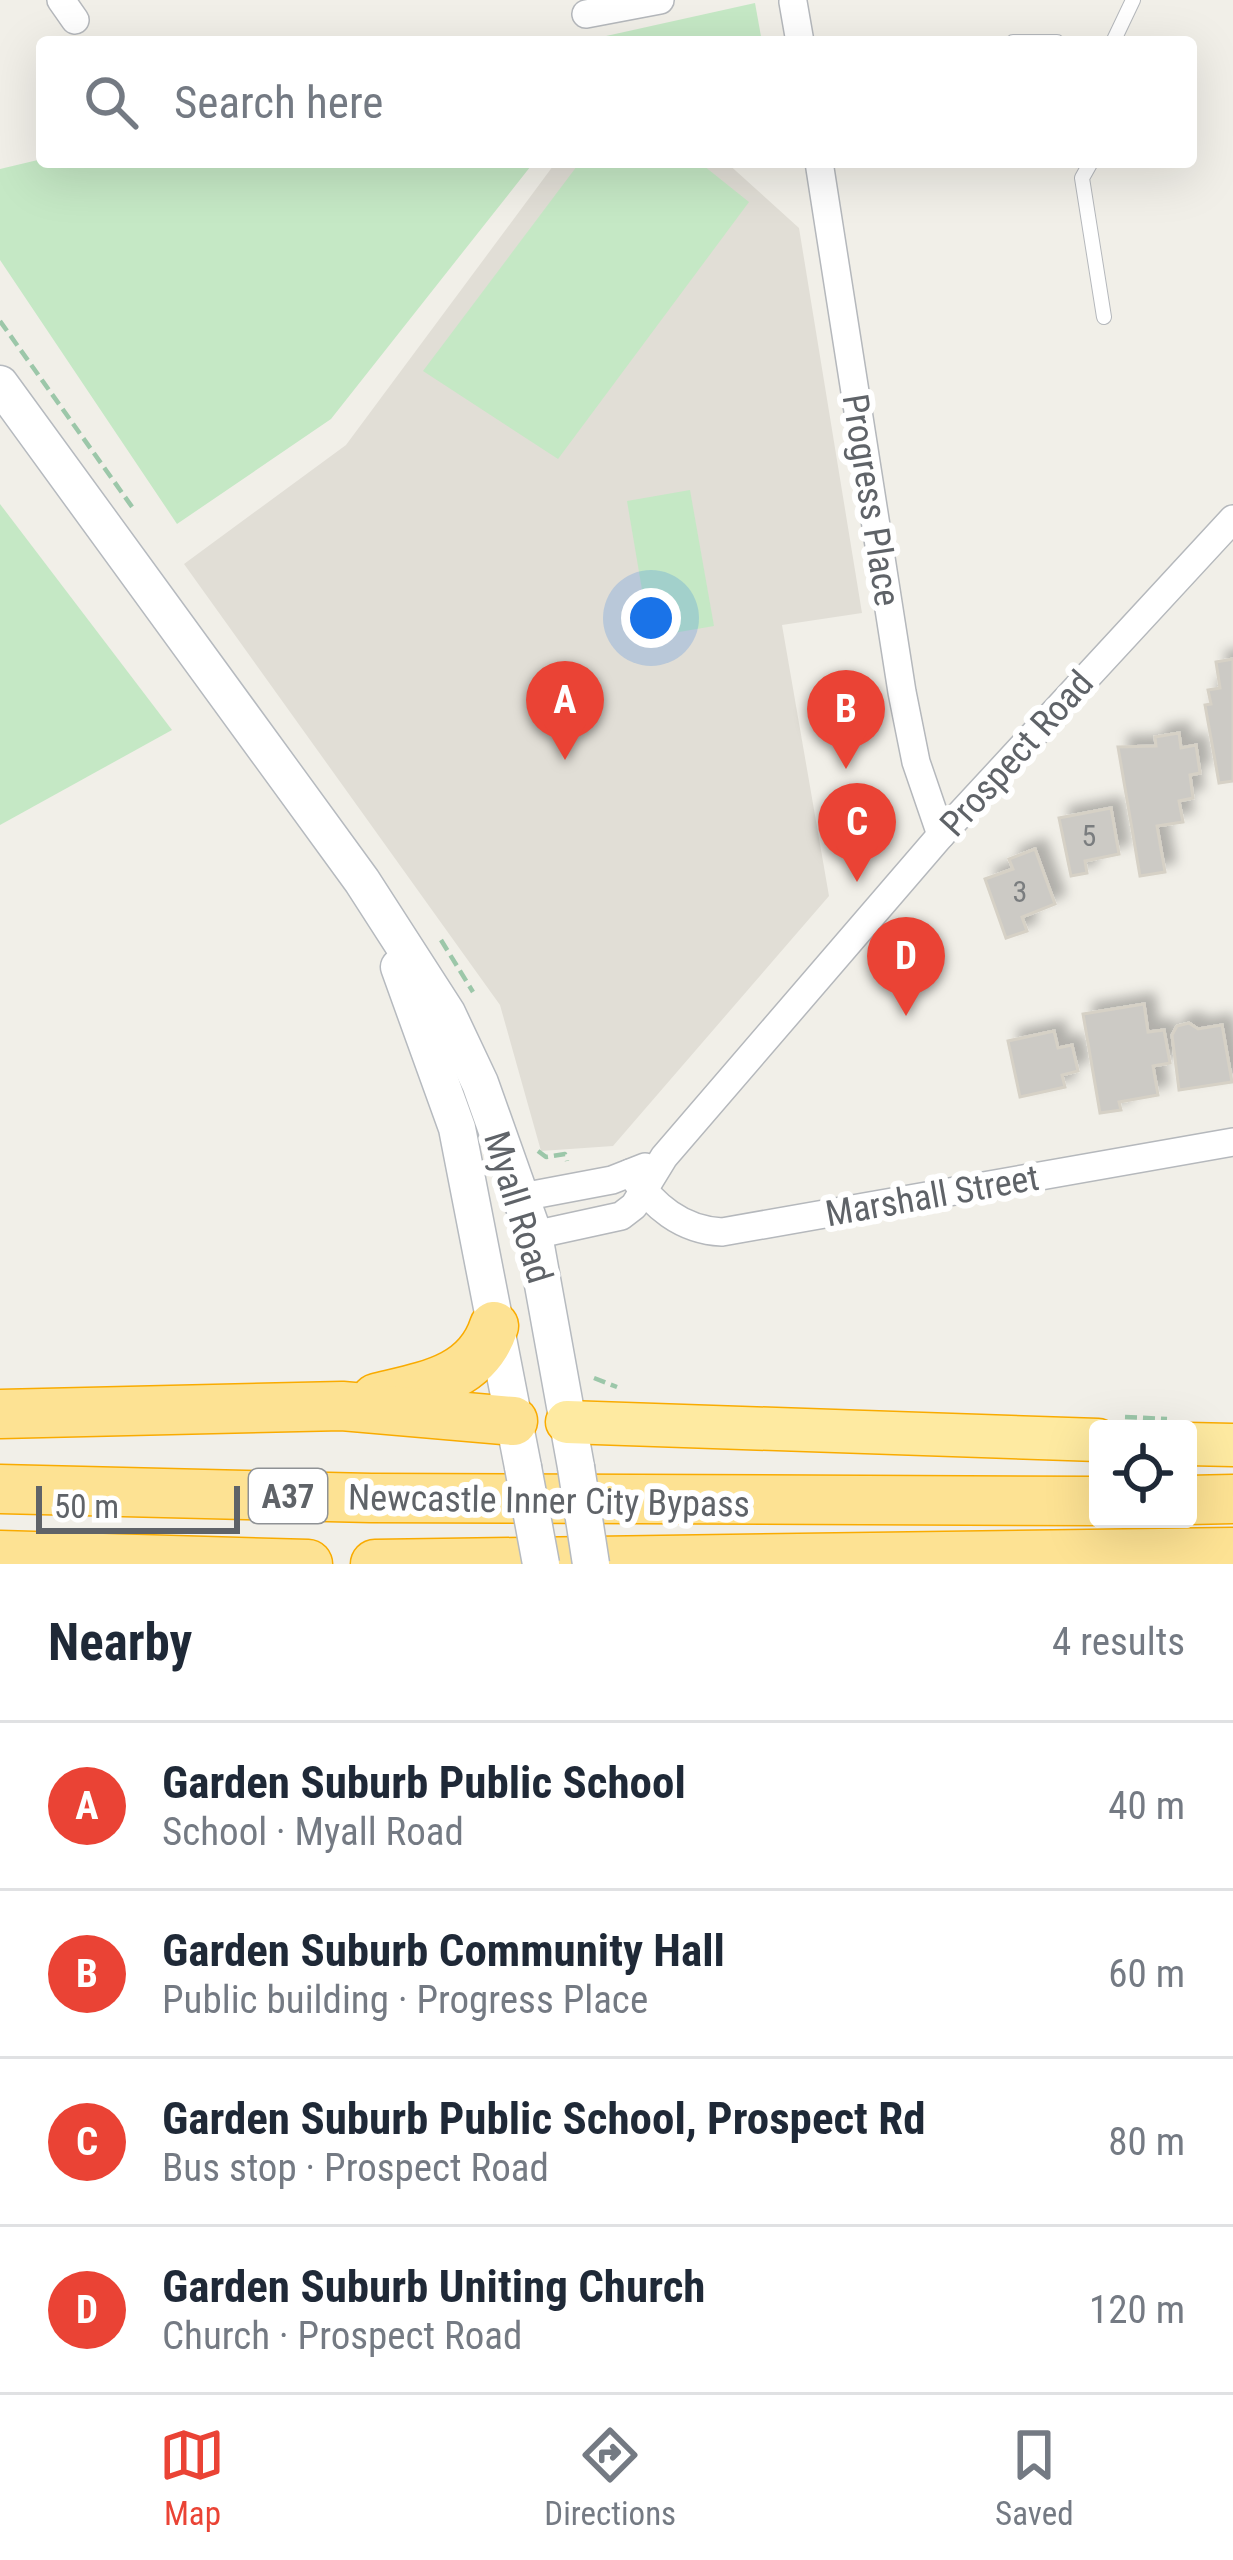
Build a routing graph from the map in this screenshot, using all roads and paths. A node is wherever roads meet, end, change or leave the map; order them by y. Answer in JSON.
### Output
{"nodes":[{"id":1,"x":1133,"y":0,"type":"edge"},
{"id":2,"x":642,"y":2,"type":"edge"},
{"id":3,"x":794,"y":2,"type":"edge"},
{"id":4,"x":586,"y":14,"type":"dead end"},
{"id":5,"x":799,"y":36,"type":"edge"},
{"id":6,"x":1118,"y":36,"type":"edge"},
{"id":7,"x":820,"y":168,"type":"edge"},
{"id":8,"x":1088,"y":168,"type":"edge"},
{"id":9,"x":1104,"y":317,"type":"dead end"},
{"id":10,"x":0,"y":383,"type":"edge"},
{"id":11,"x":1233,"y":519,"type":"edge"},
{"id":12,"x":941,"y":835,"type":"junction"},
{"id":13,"x":362,"y":881,"type":"junction"},
{"id":14,"x":1233,"y":1142,"type":"edge"},
{"id":15,"x":566,"y":1154,"type":"dead end"},
{"id":16,"x":637,"y":1182,"type":"junction"},
{"id":17,"x":575,"y":1187,"type":"junction"},
{"id":18,"x":522,"y":1197,"type":"junction"},
{"id":19,"x":476,"y":1217,"type":"junction"},
{"id":20,"x":534,"y":1235,"type":"junction"},
{"id":21,"x":494,"y":1326,"type":"junction"},
{"id":22,"x":583,"y":1369,"type":"dead end"},
{"id":23,"x":599,"y":1390,"type":"dead end"},
{"id":24,"x":343,"y":1406,"type":"junction"},
{"id":25,"x":0,"y":1414,"type":"edge"},
{"id":26,"x":568,"y":1422,"type":"junction"},
{"id":27,"x":1089,"y":1440,"type":"edge"},
{"id":28,"x":1197,"y":1444,"type":"edge"},
{"id":29,"x":1233,"y":1445,"type":"edge"},
{"id":30,"x":524,"y":1452,"type":"junction"},
{"id":31,"x":0,"y":1489,"type":"edge"},
{"id":32,"x":1233,"y":1499,"type":"edge"},
{"id":33,"x":1197,"y":1500,"type":"edge"},
{"id":34,"x":1089,"y":1501,"type":"edge"},
{"id":35,"x":1233,"y":1552,"type":"edge"},
{"id":36,"x":0,"y":1555,"type":"edge"},
{"id":37,"x":308,"y":1564,"type":"edge"},
{"id":38,"x":375,"y":1564,"type":"edge"},
{"id":39,"x":541,"y":1564,"type":"edge"},
{"id":40,"x":591,"y":1564,"type":"edge"}],
"edges":[{"from":1,"to":6,"type":"lane"},
{"from":2,"to":4,"type":"street"},
{"from":3,"to":5,"type":"street"},
{"from":7,"to":12,"type":"street","name":"Progress Place"},
{"from":8,"to":9,"type":"lane"},
{"from":10,"to":13,"type":"main road","name":"Myall Road"},
{"from":11,"to":12,"type":"street","name":"Prospect Road"},
{"from":12,"to":16,"type":"street","name":"Prospect Road"},
{"from":13,"to":18,"type":"main road","name":"Myall Road"},
{"from":13,"to":19,"type":"main road","name":"Myall Road"},
{"from":14,"to":16,"type":"street","name":"Marshall Street"},
{"from":15,"to":17,"type":"path"},
{"from":16,"to":17,"type":"street"},
{"from":16,"to":20,"type":"street","name":"Prospect Road"},
{"from":17,"to":18,"type":"street"},
{"from":18,"to":19,"type":"main road"},
{"from":18,"to":20,"type":"main road","name":"Myall Road"},
{"from":19,"to":20,"type":"main road"},
{"from":19,"to":21,"type":"main road","name":"Myall Road"},
{"from":20,"to":26,"type":"main road","name":"Myall Road"},
{"from":21,"to":24,"type":"highway"},
{"from":21,"to":30,"type":"main road","name":"Myall Road"},
{"from":22,"to":23,"type":"path"},
{"from":24,"to":25,"type":"highway"},
{"from":24,"to":30,"type":"highway"},
{"from":26,"to":27,"type":"highway"},
{"from":26,"to":30,"type":"main road"},
{"from":26,"to":40,"type":"main road","name":"Myall Road","bridge":true},
{"from":28,"to":29,"type":"highway"},
{"from":30,"to":39,"type":"main road","bridge":true},
{"from":31,"to":34,"type":"highway","name":"Newcastle Inner City Bypass","number":"A37"},
{"from":32,"to":33,"type":"highway"},
{"from":35,"to":38,"type":"highway","name":"Newcastle Inner City Bypass"},
{"from":36,"to":37,"type":"highway","number":"A37"}]}
